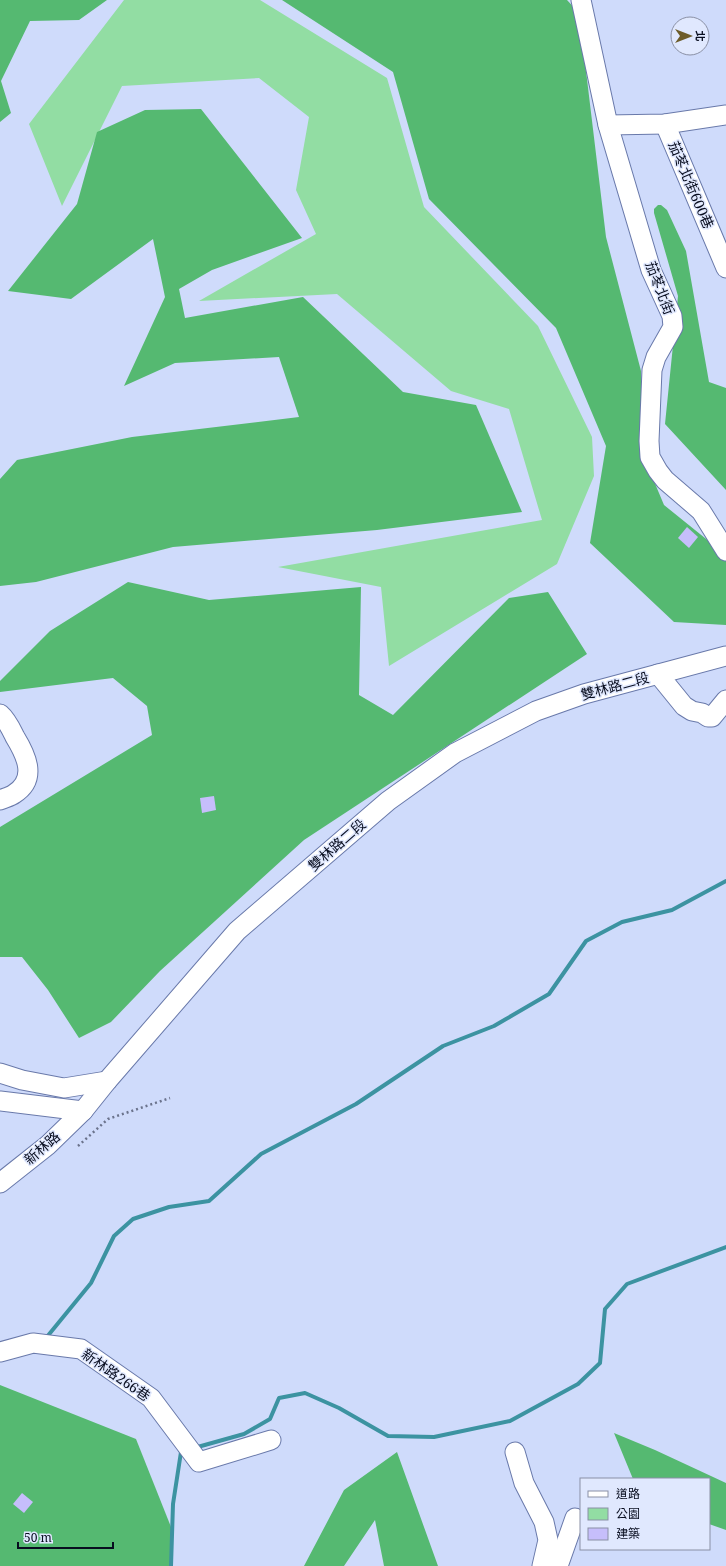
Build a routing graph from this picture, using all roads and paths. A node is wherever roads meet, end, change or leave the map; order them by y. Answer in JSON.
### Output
{"nodes":[{"id":1,"x":581,"y":0,"type":"edge"},
{"id":2,"x":726,"y":115,"type":"edge"},
{"id":3,"x":666,"y":124,"type":"junction"},
{"id":4,"x":608,"y":125,"type":"junction"},
{"id":5,"x":726,"y":268,"type":"edge"},
{"id":6,"x":726,"y":551,"type":"edge"},
{"id":7,"x":726,"y":656,"type":"edge"},
{"id":8,"x":658,"y":674,"type":"junction"},
{"id":9,"x":726,"y":700,"type":"edge"},
{"id":10,"x":0,"y":714,"type":"edge"},
{"id":11,"x":0,"y":800,"type":"edge"},
{"id":12,"x":0,"y":1073,"type":"edge"},
{"id":13,"x":107,"y":1081,"type":"junction"},
{"id":14,"x":170,"y":1098,"type":"dead end"},
{"id":15,"x":0,"y":1101,"type":"edge"},
{"id":16,"x":83,"y":1111,"type":"junction"},
{"id":17,"x":78,"y":1146,"type":"dead end"},
{"id":18,"x":0,"y":1183,"type":"edge"},
{"id":19,"x":0,"y":1352,"type":"edge"},
{"id":20,"x":271,"y":1440,"type":"dead end"},
{"id":21,"x":515,"y":1452,"type":"dead end"},
{"id":22,"x":575,"y":1518,"type":"dead end"},
{"id":23,"x":542,"y":1566,"type":"edge"},
{"id":24,"x":558,"y":1566,"type":"edge"}],
"edges":[{"from":1,"to":4,"type":"street","name":"茄苳北街"},
{"from":2,"to":3,"type":"street","name":"茄苳北街600巷"},
{"from":3,"to":4,"type":"street","name":"茄苳北街600巷"},
{"from":3,"to":5,"type":"street","name":"茄苳北街600巷"},
{"from":4,"to":6,"type":"street","name":"茄苳北街"},
{"from":7,"to":8,"type":"street","name":"雙林路二段"},
{"from":8,"to":9,"type":"street"},
{"from":8,"to":13,"type":"street","name":"雙林路二段"},
{"from":10,"to":11,"type":"street"},
{"from":12,"to":13,"type":"street"},
{"from":13,"to":16,"type":"street","name":"新林路"},
{"from":14,"to":17,"type":"path"},
{"from":15,"to":16,"type":"street","name":"新林路"},
{"from":16,"to":18,"type":"street","name":"新林路"},
{"from":19,"to":20,"type":"street","name":"新林路266巷"},
{"from":21,"to":23,"type":"street"},
{"from":22,"to":24,"type":"street"}]}
